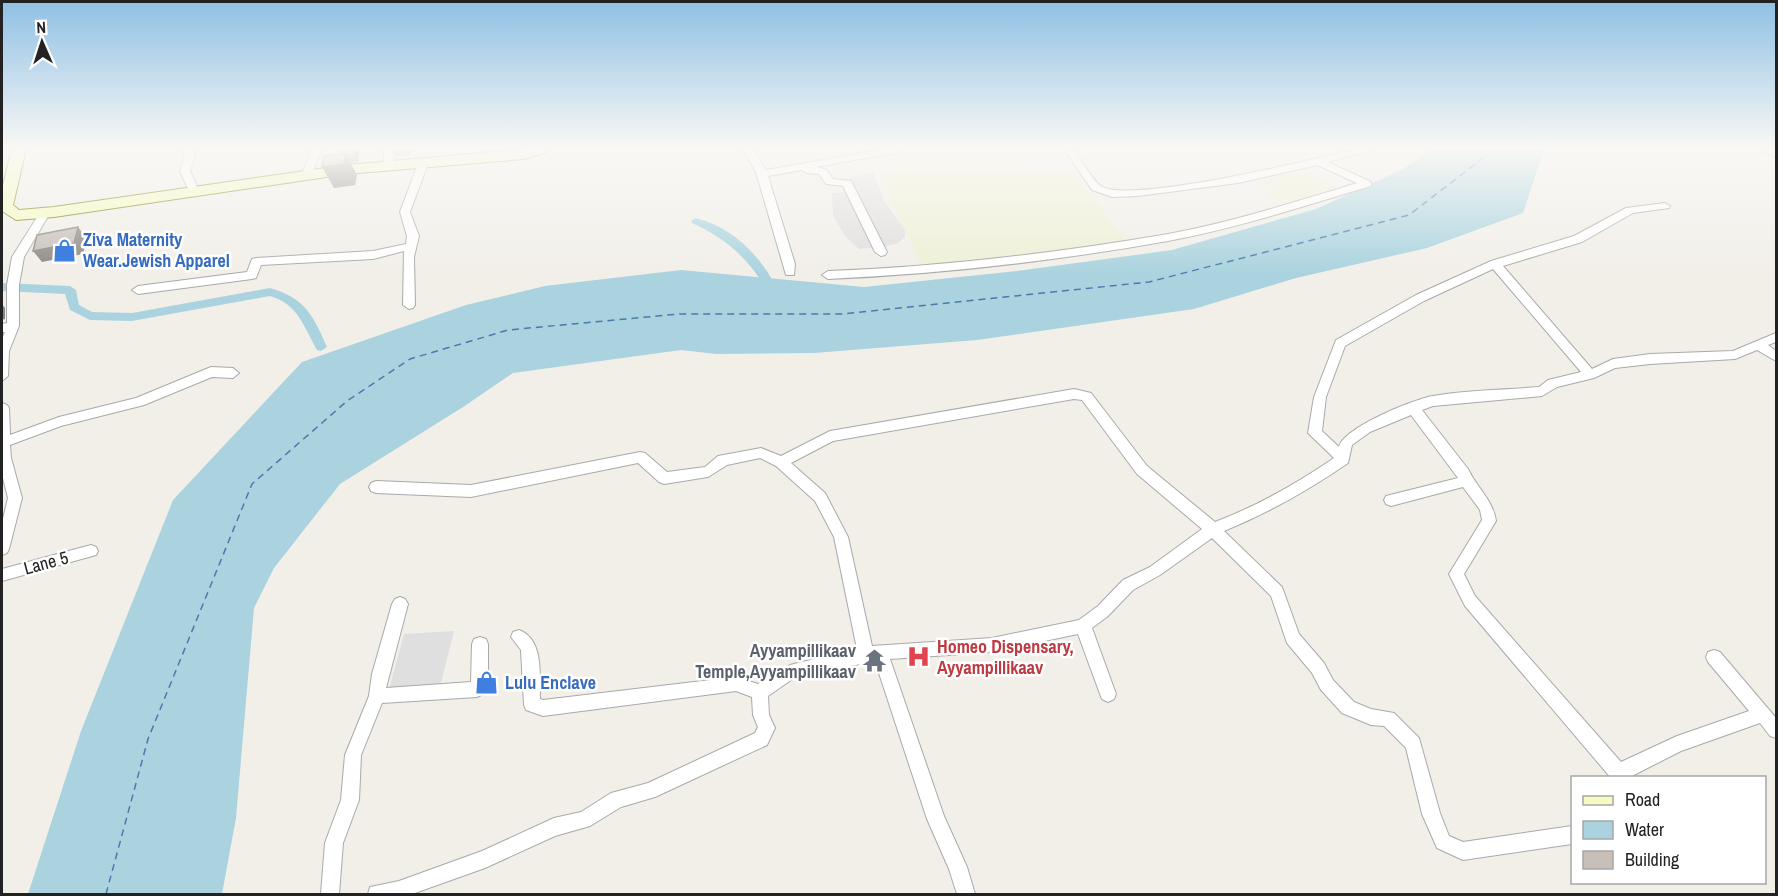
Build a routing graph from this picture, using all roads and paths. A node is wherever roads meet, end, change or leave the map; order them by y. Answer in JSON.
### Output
{"nodes":[{"id":1,"x":9,"y":191,"type":"edge"},
{"id":2,"x":194,"y":191,"type":"edge"},
{"id":3,"x":413,"y":191,"type":"edge"},
{"id":4,"x":768,"y":191,"type":"edge"},
{"id":5,"x":851,"y":191,"type":"edge"},
{"id":6,"x":1104,"y":191,"type":"edge"},
{"id":7,"x":1155,"y":191,"type":"edge"},
{"id":8,"x":1344,"y":191,"type":"edge"},
{"id":9,"x":1665,"y":206,"type":"dead end"},
{"id":10,"x":45,"y":213,"type":"junction"},
{"id":11,"x":411,"y":246,"type":"junction"},
{"id":12,"x":881,"y":252,"type":"dead end"},
{"id":13,"x":1495,"y":264,"type":"junction"},
{"id":14,"x":790,"y":272,"type":"dead end"},
{"id":15,"x":828,"y":275,"type":"dead end"},
{"id":16,"x":138,"y":290,"type":"dead end"},
{"id":17,"x":2,"y":298,"type":"edge"},
{"id":18,"x":409,"y":305,"type":"dead end"},
{"id":19,"x":13,"y":307,"type":"junction"},
{"id":20,"x":7,"y":327,"type":"edge"},
{"id":21,"x":1776,"y":337,"type":"edge"},
{"id":22,"x":1760,"y":346,"type":"junction"},
{"id":23,"x":1776,"y":357,"type":"edge"},
{"id":24,"x":233,"y":373,"type":"dead end"},
{"id":25,"x":1590,"y":375,"type":"junction"},
{"id":26,"x":2,"y":376,"type":"edge"},
{"id":27,"x":2,"y":408,"type":"edge"},
{"id":28,"x":1413,"y":408,"type":"junction"},
{"id":29,"x":3,"y":443,"type":"edge"},
{"id":30,"x":1343,"y":459,"type":"junction"},
{"id":31,"x":781,"y":462,"type":"junction"},
{"id":32,"x":1466,"y":481,"type":"junction"},
{"id":33,"x":375,"y":487,"type":"dead end"},
{"id":34,"x":1391,"y":500,"type":"dead end"},
{"id":35,"x":1213,"y":529,"type":"junction"},
{"id":36,"x":2,"y":549,"type":"edge"},
{"id":37,"x":91,"y":550,"type":"dead end"},
{"id":38,"x":2,"y":575,"type":"edge"},
{"id":39,"x":400,"y":603,"type":"dead end"},
{"id":40,"x":1083,"y":626,"type":"junction"},
{"id":41,"x":519,"y":637,"type":"dead end"},
{"id":42,"x":480,"y":644,"type":"dead end"},
{"id":43,"x":873,"y":653,"type":"junction"},
{"id":44,"x":1714,"y":657,"type":"dead end"},
{"id":45,"x":760,"y":692,"type":"junction"},
{"id":46,"x":1108,"y":694,"type":"dead end"},
{"id":47,"x":377,"y":696,"type":"junction"},
{"id":48,"x":1763,"y":714,"type":"junction"},
{"id":49,"x":1776,"y":730,"type":"edge"},
{"id":50,"x":1619,"y":775,"type":"edge"},
{"id":51,"x":1571,"y":835,"type":"edge"},
{"id":52,"x":330,"y":894,"type":"edge"},
{"id":53,"x":377,"y":894,"type":"edge"},
{"id":54,"x":966,"y":894,"type":"edge"}],
"edges":[{"from":1,"to":10,"type":"street"},
{"from":2,"to":10,"type":"street"},
{"from":3,"to":11,"type":"street"},
{"from":4,"to":14,"type":"street"},
{"from":5,"to":12,"type":"street"},
{"from":6,"to":7,"type":"street"},
{"from":8,"to":15,"type":"street"},
{"from":9,"to":13,"type":"street"},
{"from":10,"to":19,"type":"street"},
{"from":11,"to":16,"type":"street"},
{"from":11,"to":18,"type":"street"},
{"from":13,"to":25,"type":"street"},
{"from":13,"to":30,"type":"street"},
{"from":17,"to":19,"type":"street"},
{"from":19,"to":20,"type":"street"},
{"from":20,"to":26,"type":"street"},
{"from":21,"to":22,"type":"street"},
{"from":22,"to":23,"type":"street"},
{"from":22,"to":25,"type":"street"},
{"from":24,"to":29,"type":"street"},
{"from":25,"to":28,"type":"street"},
{"from":27,"to":29,"type":"street"},
{"from":28,"to":30,"type":"street"},
{"from":28,"to":32,"type":"street"},
{"from":29,"to":36,"type":"street"},
{"from":30,"to":35,"type":"street"},
{"from":31,"to":33,"type":"street"},
{"from":31,"to":35,"type":"street"},
{"from":31,"to":43,"type":"street"},
{"from":32,"to":34,"type":"street"},
{"from":32,"to":50,"type":"street"},
{"from":35,"to":40,"type":"street"},
{"from":35,"to":51,"type":"street"},
{"from":37,"to":38,"type":"street","name":"Lane 5"},
{"from":39,"to":47,"type":"street"},
{"from":40,"to":43,"type":"street"},
{"from":40,"to":46,"type":"street"},
{"from":41,"to":45,"type":"street"},
{"from":42,"to":47,"type":"street"},
{"from":43,"to":45,"type":"street"},
{"from":43,"to":54,"type":"street"},
{"from":44,"to":48,"type":"street"},
{"from":45,"to":53,"type":"street"},
{"from":47,"to":52,"type":"street"},
{"from":48,"to":49,"type":"street"},
{"from":48,"to":50,"type":"street"}]}
